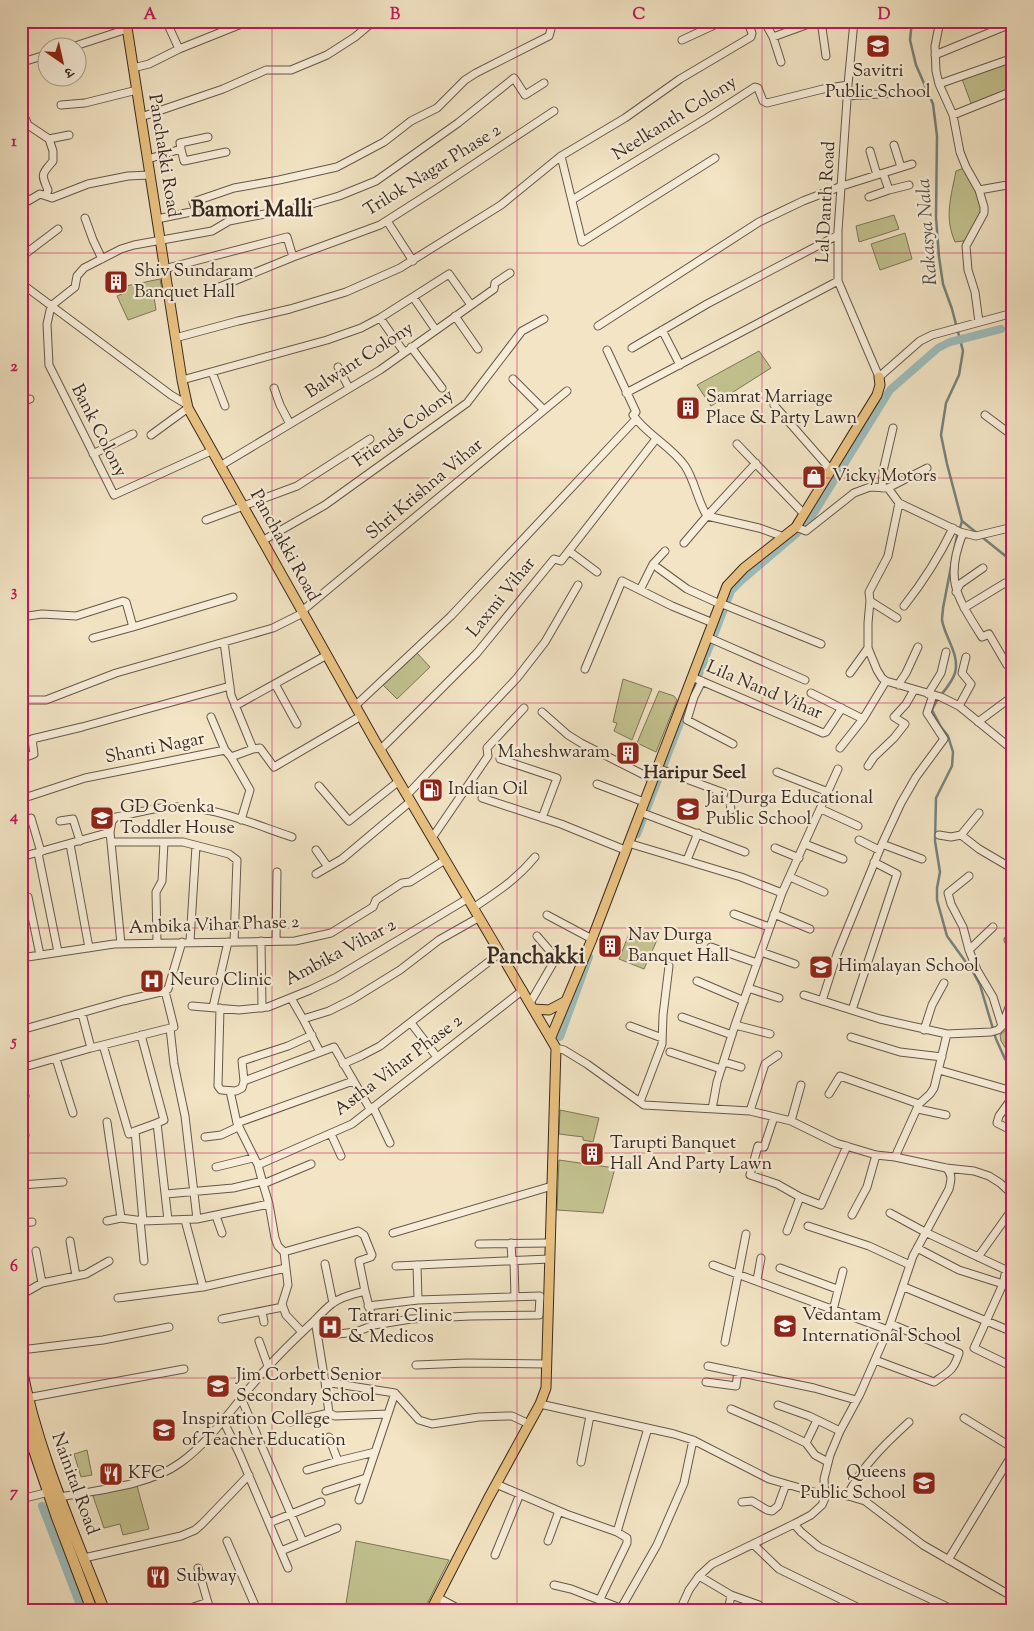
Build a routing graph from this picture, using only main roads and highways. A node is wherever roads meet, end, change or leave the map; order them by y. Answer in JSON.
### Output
{"nodes":[{"id":1,"x":127,"y":25,"type":"edge"},
{"id":2,"x":879,"y":377,"type":"road end"},
{"id":3,"x":566,"y":1001,"type":"junction"},
{"id":4,"x":532,"y":1006,"type":"junction"},
{"id":5,"x":551,"y":1038,"type":"junction"},
{"id":6,"x":21,"y":1366,"type":"edge"},
{"id":7,"x":21,"y":1412,"type":"edge"},
{"id":8,"x":25,"y":1437,"type":"edge"},
{"id":9,"x":49,"y":1480,"type":"junction"},
{"id":10,"x":54,"y":1495,"type":"junction"},
{"id":11,"x":92,"y":1610,"type":"edge"},
{"id":12,"x":104,"y":1610,"type":"edge"},
{"id":13,"x":431,"y":1610,"type":"edge"}],
"edges":[{"from":1,"to":4,"type":"main road","name":"Panchakki Road"},
{"from":2,"to":3,"type":"main road"},
{"from":3,"to":4,"type":"main road"},
{"from":3,"to":5,"type":"main road"},
{"from":4,"to":5,"type":"main road","name":"Panchakki Road"},
{"from":5,"to":13,"type":"main road","name":"Panchakki Road"},
{"from":6,"to":9,"type":"highway","name":"Nainital Road"},
{"from":7,"to":8,"type":"highway","name":"Nainital Road"},
{"from":8,"to":9,"type":"highway","name":"Nainital Road"},
{"from":9,"to":10,"type":"highway","name":"Nainital Road"},
{"from":10,"to":11,"type":"highway","name":"Nainital Road"},
{"from":10,"to":12,"type":"highway","name":"Nainital Road"}]}
